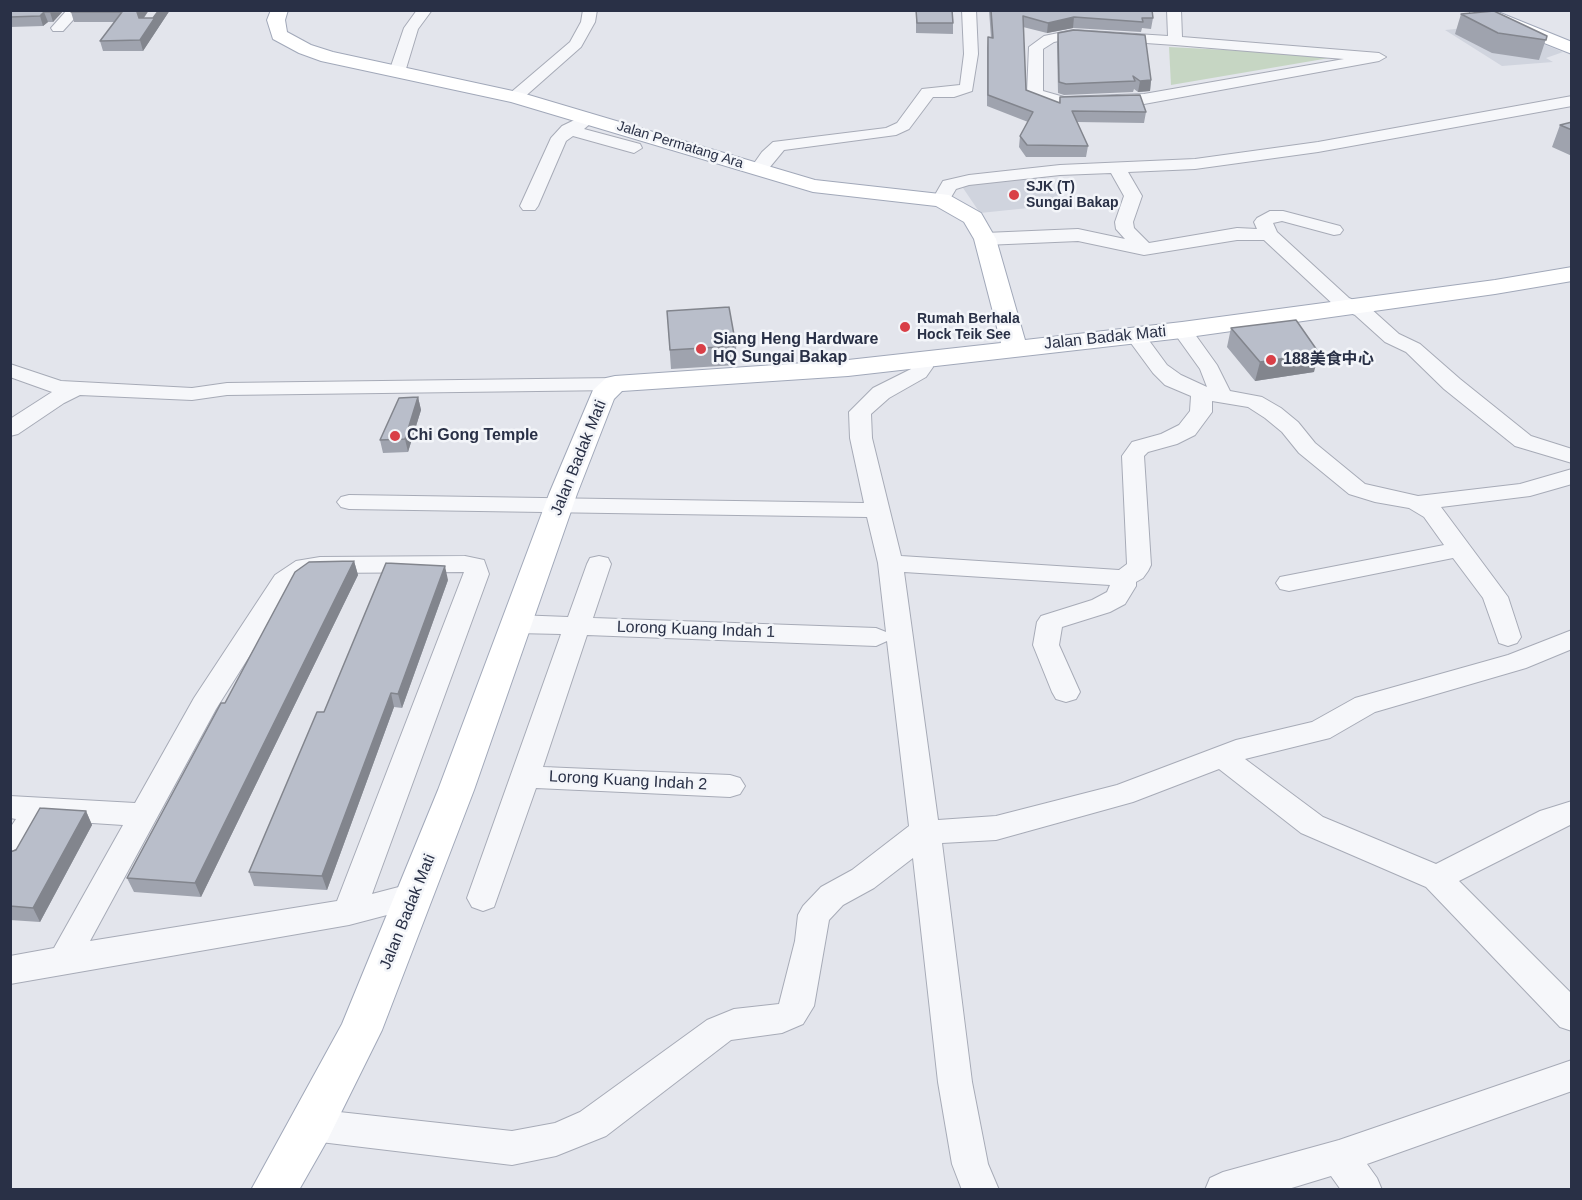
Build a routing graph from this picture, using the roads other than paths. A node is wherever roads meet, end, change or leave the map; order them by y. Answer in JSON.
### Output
{"nodes":[{"id":1,"x":75,"y":10,"type":"edge"},
{"id":2,"x":280,"y":10,"type":"edge"},
{"id":3,"x":425,"y":10,"type":"edge"},
{"id":4,"x":590,"y":10,"type":"edge"},
{"id":5,"x":969,"y":10,"type":"edge"},
{"id":6,"x":1174,"y":10,"type":"edge"},
{"id":7,"x":1477,"y":10,"type":"edge"},
{"id":8,"x":58,"y":28,"type":"dead end"},
{"id":9,"x":1175,"y":41,"type":"junction"},
{"id":10,"x":1572,"y":49,"type":"edge"},
{"id":11,"x":1322,"y":52,"type":"junction"},
{"id":12,"x":1333,"y":65,"type":"junction"},
{"id":13,"x":397,"y":72,"type":"junction"},
{"id":14,"x":515,"y":97,"type":"junction"},
{"id":15,"x":1572,"y":101,"type":"edge"},
{"id":16,"x":588,"y":118,"type":"junction"},
{"id":17,"x":568,"y":129,"type":"junction"},
{"id":18,"x":634,"y":148,"type":"dead end"},
{"id":19,"x":1116,"y":168,"type":"junction"},
{"id":20,"x":759,"y":169,"type":"junction"},
{"id":21,"x":941,"y":200,"type":"junction"},
{"id":22,"x":529,"y":206,"type":"dead end"},
{"id":23,"x":1334,"y":230,"type":"dead end"},
{"id":24,"x":1269,"y":235,"type":"junction"},
{"id":25,"x":985,"y":239,"type":"junction"},
{"id":26,"x":1144,"y":249,"type":"junction"},
{"id":27,"x":1572,"y":274,"type":"edge"},
{"id":28,"x":1352,"y":307,"type":"junction"},
{"id":29,"x":1182,"y":330,"type":"junction"},
{"id":30,"x":1136,"y":335,"type":"junction"},
{"id":31,"x":1015,"y":348,"type":"junction"},
{"id":32,"x":922,"y":359,"type":"junction"},
{"id":33,"x":10,"y":370,"type":"edge"},
{"id":34,"x":615,"y":384,"type":"junction"},
{"id":35,"x":77,"y":388,"type":"junction"},
{"id":36,"x":1211,"y":394,"type":"junction"},
{"id":37,"x":10,"y":429,"type":"edge"},
{"id":38,"x":1572,"y":456,"type":"edge"},
{"id":39,"x":1572,"y":476,"type":"edge"},
{"id":40,"x":349,"y":502,"type":"dead end"},
{"id":41,"x":1417,"y":503,"type":"junction"},
{"id":42,"x":559,"y":505,"type":"junction"},
{"id":43,"x":879,"y":510,"type":"junction"},
{"id":44,"x":1461,"y":549,"type":"junction"},
{"id":45,"x":891,"y":563,"type":"junction"},
{"id":46,"x":599,"y":564,"type":"dead end"},
{"id":47,"x":1123,"y":578,"type":"junction"},
{"id":48,"x":1289,"y":583,"type":"dead end"},
{"id":49,"x":516,"y":624,"type":"junction"},
{"id":50,"x":577,"y":626,"type":"junction"},
{"id":51,"x":876,"y":636,"type":"dead end"},
{"id":52,"x":1508,"y":637,"type":"dead end"},
{"id":53,"x":1572,"y":639,"type":"edge"},
{"id":54,"x":1066,"y":692,"type":"dead end"},
{"id":55,"x":1222,"y":757,"type":"junction"},
{"id":56,"x":525,"y":777,"type":"junction"},
{"id":57,"x":730,"y":786,"type":"dead end"},
{"id":58,"x":24,"y":808,"type":"edge"},
{"id":59,"x":1572,"y":812,"type":"edge"},
{"id":60,"x":144,"y":815,"type":"junction"},
{"id":61,"x":923,"y":832,"type":"junction"},
{"id":62,"x":10,"y":855,"type":"edge"},
{"id":63,"x":1437,"y":878,"type":"junction"},
{"id":64,"x":414,"y":896,"type":"junction"},
{"id":65,"x":483,"y":898,"type":"dead end"},
{"id":66,"x":349,"y":912,"type":"junction"},
{"id":67,"x":64,"y":959,"type":"junction"},
{"id":68,"x":10,"y":970,"type":"edge"},
{"id":69,"x":1572,"y":1017,"type":"edge"},
{"id":70,"x":1572,"y":1075,"type":"edge"},
{"id":71,"x":312,"y":1125,"type":"junction"},
{"id":72,"x":1339,"y":1157,"type":"junction"},
{"id":73,"x":274,"y":1190,"type":"edge"},
{"id":74,"x":981,"y":1190,"type":"edge"},
{"id":75,"x":1224,"y":1190,"type":"edge"},
{"id":76,"x":1364,"y":1190,"type":"edge"}],
"edges":[{"from":1,"to":8,"type":"street"},
{"from":2,"to":13,"type":"main road","name":"Jalan Permatang Ara"},
{"from":3,"to":13,"type":"street"},
{"from":4,"to":14,"type":"street"},
{"from":5,"to":20,"type":"street"},
{"from":6,"to":9,"type":"street"},
{"from":7,"to":10,"type":"main road"},
{"from":9,"to":11,"type":"street"},
{"from":9,"to":12,"type":"street"},
{"from":11,"to":12,"type":"street"},
{"from":11,"to":12,"type":"street"},
{"from":13,"to":14,"type":"main road","name":"Jalan Permatang Ara"},
{"from":14,"to":16,"type":"main road","name":"Jalan Permatang Ara"},
{"from":15,"to":19,"type":"street"},
{"from":16,"to":17,"type":"street"},
{"from":16,"to":20,"type":"main road","name":"Jalan Permatang Ara"},
{"from":17,"to":18,"type":"street"},
{"from":17,"to":22,"type":"street"},
{"from":19,"to":21,"type":"street"},
{"from":19,"to":26,"type":"street"},
{"from":20,"to":21,"type":"main road","name":"Jalan Permatang Ara"},
{"from":21,"to":25,"type":"main road","name":"Jalan Permatang Ara"},
{"from":23,"to":24,"type":"street"},
{"from":24,"to":26,"type":"street"},
{"from":24,"to":28,"type":"street"},
{"from":25,"to":26,"type":"street"},
{"from":25,"to":31,"type":"main road","name":"Jalan Permatang Ara"},
{"from":27,"to":28,"type":"main road","name":"Jalan Badak Mati"},
{"from":28,"to":29,"type":"main road","name":"Jalan Badak Mati"},
{"from":28,"to":38,"type":"street"},
{"from":29,"to":30,"type":"main road","name":"Jalan Badak Mati"},
{"from":29,"to":36,"type":"street"},
{"from":30,"to":31,"type":"main road","name":"Jalan Badak Mati"},
{"from":30,"to":36,"type":"street"},
{"from":31,"to":32,"type":"main road","name":"Jalan Badak Mati"},
{"from":32,"to":34,"type":"main road","name":"Jalan Badak Mati"},
{"from":32,"to":43,"type":"street"},
{"from":33,"to":35,"type":"street"},
{"from":34,"to":35,"type":"street"},
{"from":34,"to":42,"type":"main road","name":"Jalan Badak Mati"},
{"from":35,"to":37,"type":"street"},
{"from":36,"to":41,"type":"street"},
{"from":36,"to":47,"type":"street"},
{"from":39,"to":41,"type":"street"},
{"from":40,"to":42,"type":"street"},
{"from":41,"to":44,"type":"street"},
{"from":42,"to":43,"type":"street"},
{"from":42,"to":49,"type":"main road","name":"Jalan Badak Mati"},
{"from":43,"to":45,"type":"street"},
{"from":44,"to":48,"type":"street"},
{"from":44,"to":52,"type":"street"},
{"from":45,"to":47,"type":"street"},
{"from":45,"to":61,"type":"street"},
{"from":46,"to":50,"type":"street"},
{"from":47,"to":54,"type":"street"},
{"from":49,"to":50,"type":"street","name":"Lorong Kuang Indah 1"},
{"from":49,"to":64,"type":"main road","name":"Jalan Badak Mati"},
{"from":50,"to":51,"type":"street","name":"Lorong Kuang Indah 1"},
{"from":50,"to":56,"type":"street"},
{"from":53,"to":55,"type":"street"},
{"from":55,"to":61,"type":"street"},
{"from":55,"to":63,"type":"street"},
{"from":56,"to":57,"type":"street","name":"Lorong Kuang Indah 2"},
{"from":56,"to":65,"type":"street"},
{"from":58,"to":60,"type":"street"},
{"from":58,"to":62,"type":"street"},
{"from":59,"to":63,"type":"street"},
{"from":60,"to":66,"type":"street"},
{"from":60,"to":67,"type":"street"},
{"from":61,"to":71,"type":"street"},
{"from":61,"to":74,"type":"street"},
{"from":63,"to":69,"type":"street"},
{"from":64,"to":66,"type":"street"},
{"from":64,"to":71,"type":"main road","name":"Jalan Badak Mati"},
{"from":66,"to":67,"type":"street"},
{"from":67,"to":68,"type":"street"},
{"from":70,"to":72,"type":"street"},
{"from":71,"to":73,"type":"main road","name":"Jalan Badak Mati"},
{"from":72,"to":75,"type":"street"},
{"from":72,"to":76,"type":"street"}]}
